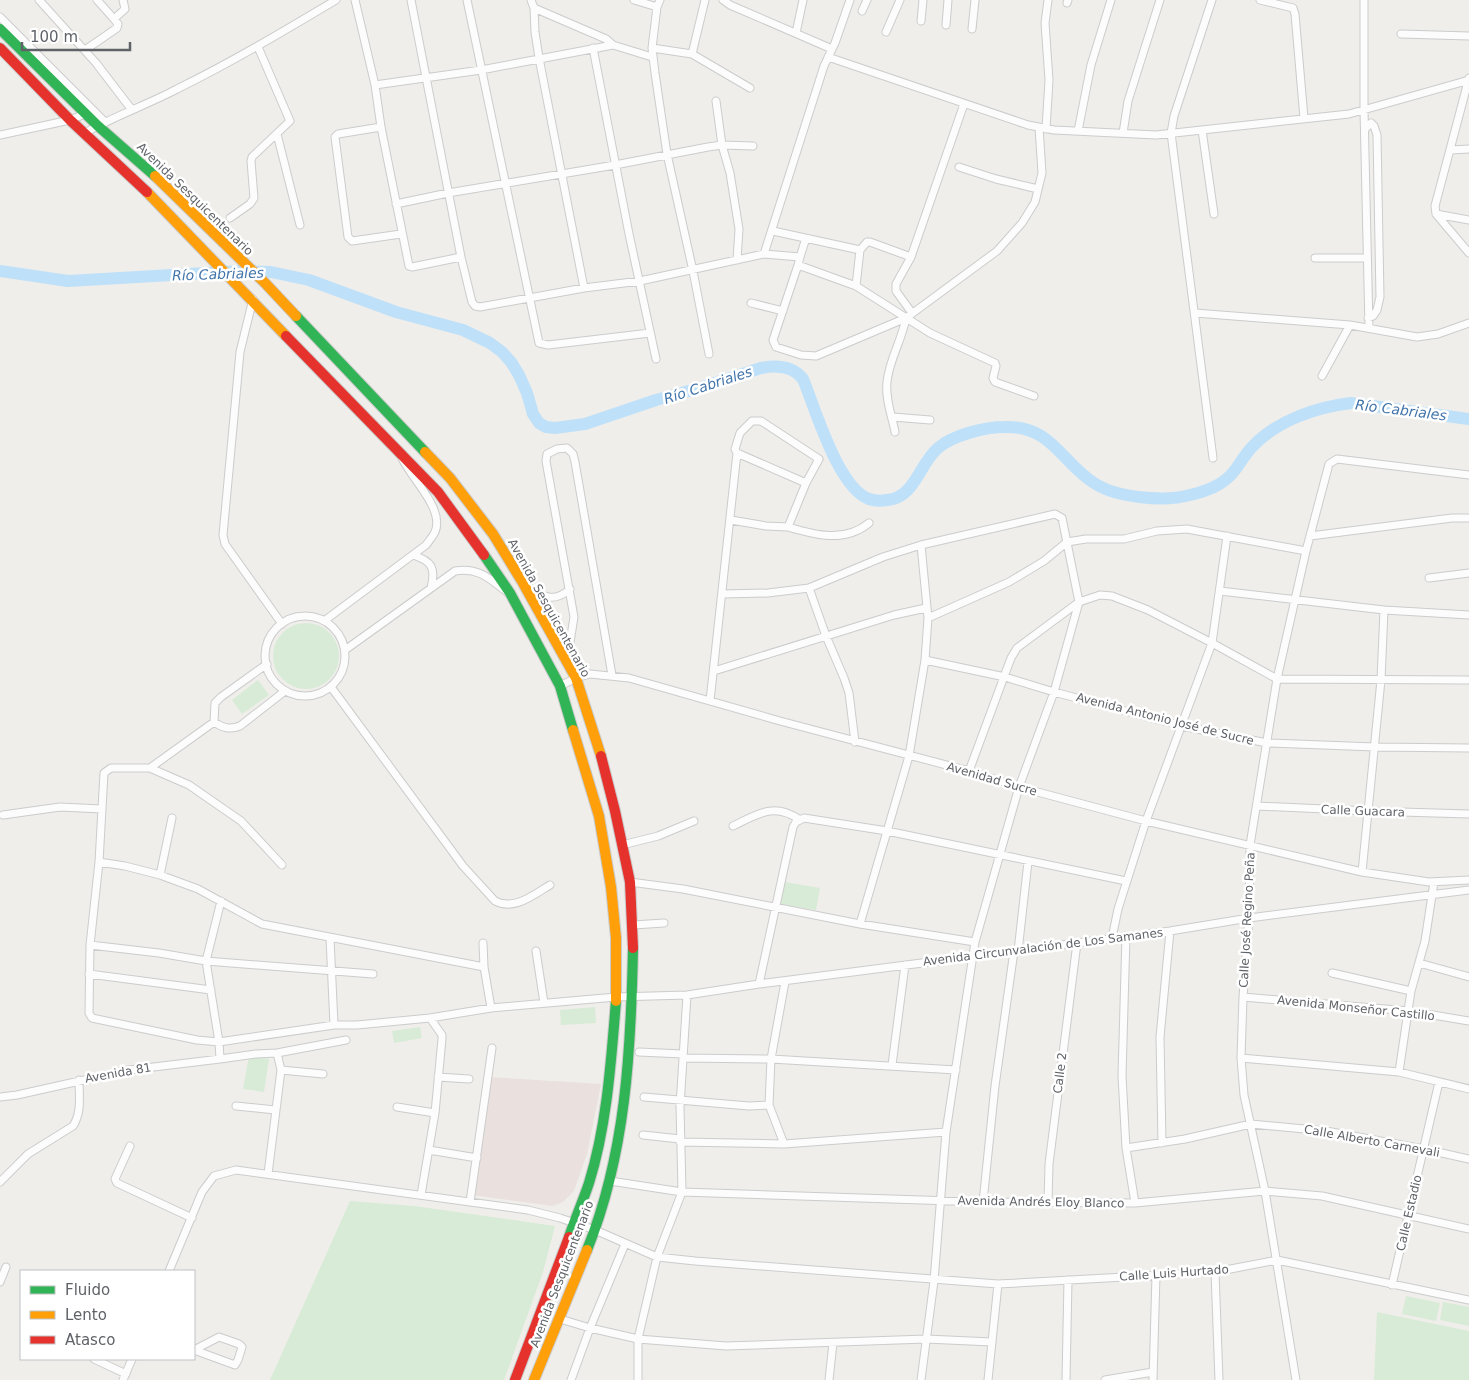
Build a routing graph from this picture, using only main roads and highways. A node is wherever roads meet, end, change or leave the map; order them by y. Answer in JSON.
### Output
{"nodes":[{"id":1,"x":0,"y":29,"type":"edge"},
{"id":2,"x":0,"y":48,"type":"edge"},
{"id":3,"x":515,"y":1380,"type":"edge"},
{"id":4,"x":534,"y":1380,"type":"edge"}],
"edges":[{"from":1,"to":4,"type":"main road","name":"Avenida Sesquicentenario"},
{"from":2,"to":3,"type":"main road","name":"Avenida Sesquicentenario"}]}
